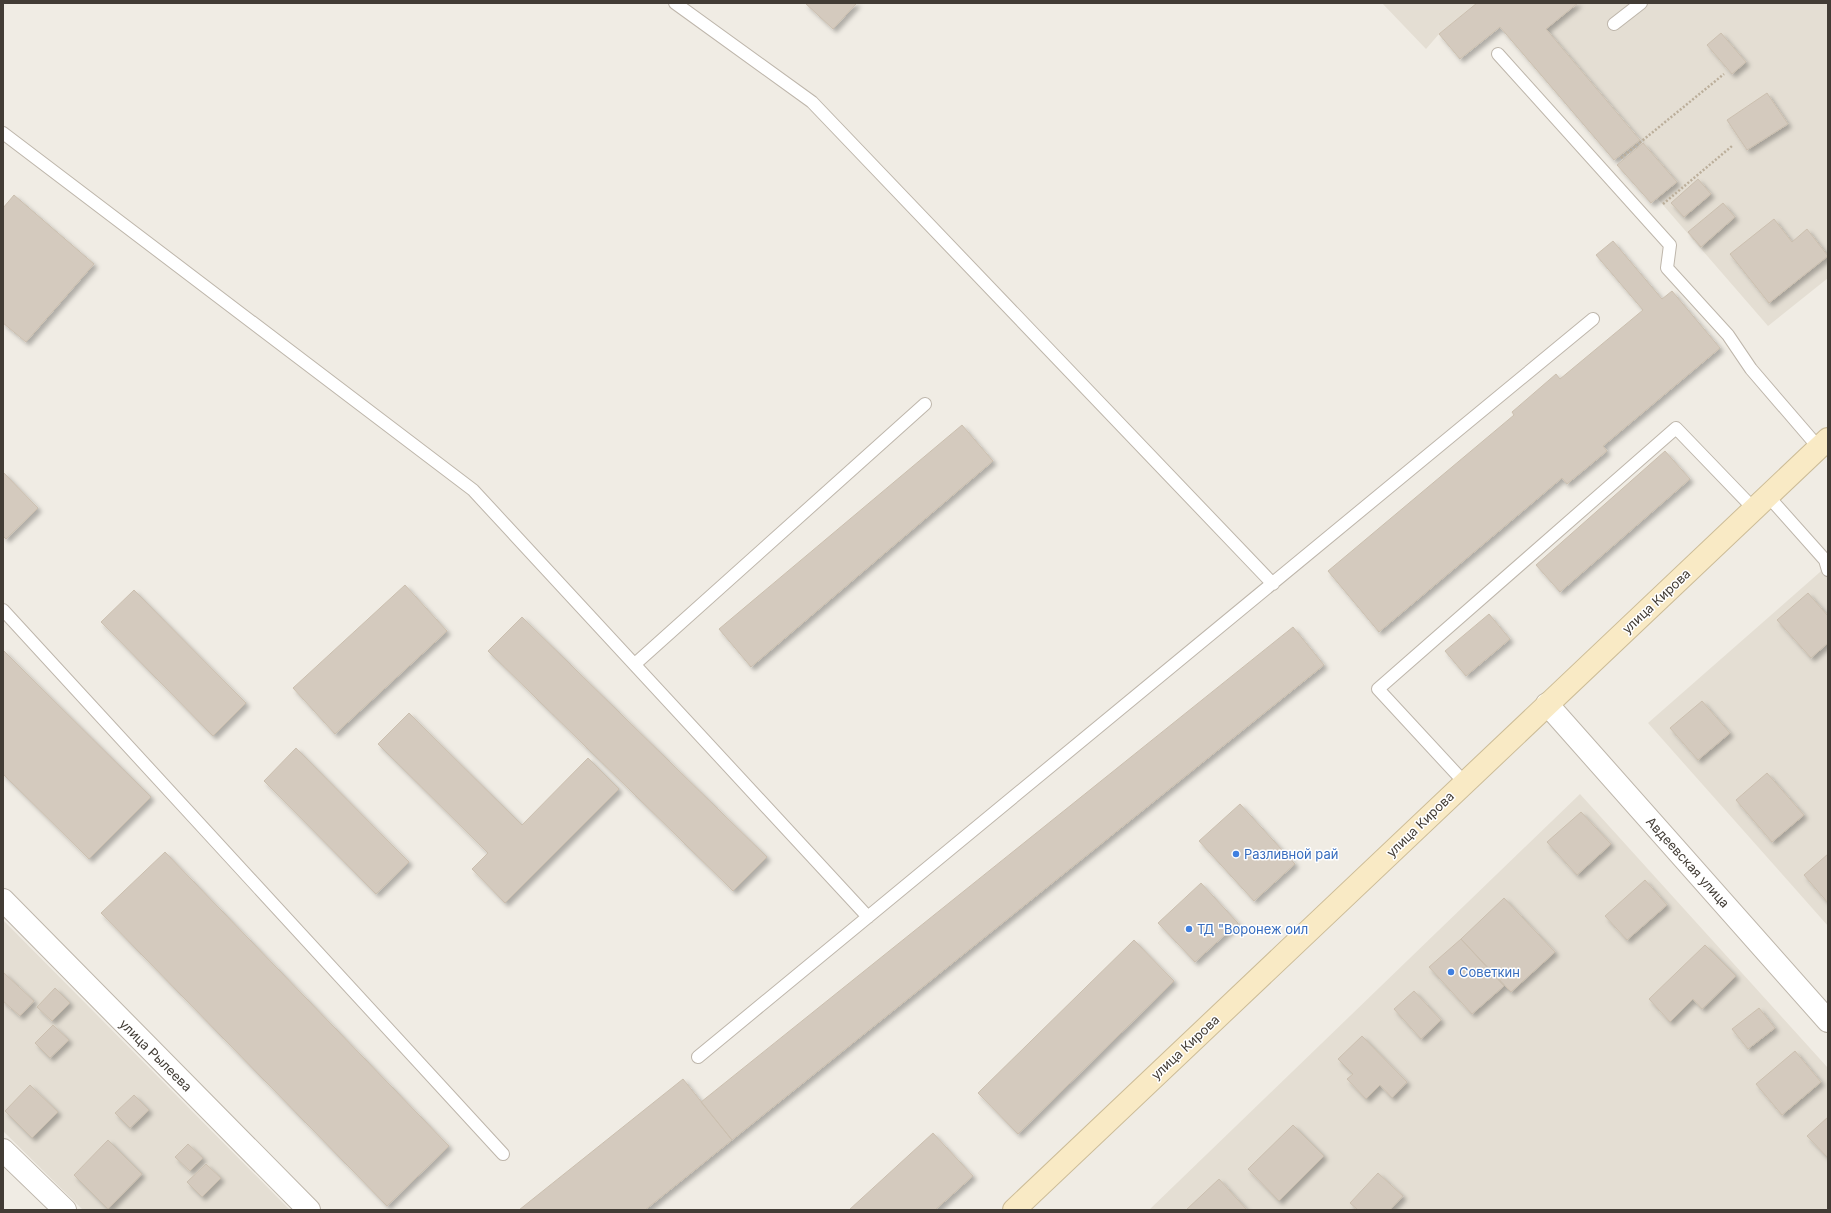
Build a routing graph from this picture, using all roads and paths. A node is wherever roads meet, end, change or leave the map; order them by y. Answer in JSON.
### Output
{"nodes":[{"id":1,"x":675,"y":3,"type":"edge"},
{"id":2,"x":1641,"y":3,"type":"edge"},
{"id":3,"x":1614,"y":24,"type":"dead end"},
{"id":4,"x":1498,"y":54,"type":"dead end"},
{"id":5,"x":1724,"y":74,"type":"dead end"},
{"id":6,"x":3,"y":133,"type":"edge"},
{"id":7,"x":1732,"y":146,"type":"dead end"},
{"id":8,"x":1604,"y":172,"type":"junction"},
{"id":9,"x":1646,"y":218,"type":"junction"},
{"id":10,"x":1593,"y":319,"type":"dead end"},
{"id":11,"x":925,"y":404,"type":"dead end"},
{"id":12,"x":1823,"y":443,"type":"edge"},
{"id":13,"x":1761,"y":503,"type":"junction"},
{"id":14,"x":1828,"y":570,"type":"edge"},
{"id":15,"x":1273,"y":584,"type":"junction"},
{"id":16,"x":3,"y":610,"type":"edge"},
{"id":17,"x":635,"y":664,"type":"junction"},
{"id":18,"x":1547,"y":704,"type":"junction"},
{"id":19,"x":1464,"y":782,"type":"junction"},
{"id":20,"x":3,"y":900,"type":"edge"},
{"id":21,"x":868,"y":917,"type":"junction"},
{"id":22,"x":1828,"y":1021,"type":"edge"},
{"id":23,"x":698,"y":1057,"type":"dead end"},
{"id":24,"x":3,"y":1150,"type":"edge"},
{"id":25,"x":503,"y":1154,"type":"dead end"},
{"id":26,"x":65,"y":1210,"type":"edge"},
{"id":27,"x":309,"y":1210,"type":"edge"},
{"id":28,"x":1014,"y":1210,"type":"edge"}],
"edges":[{"from":1,"to":15,"type":"lane"},
{"from":2,"to":3,"type":"lane"},
{"from":4,"to":8,"type":"lane"},
{"from":5,"to":8,"type":"path"},
{"from":6,"to":17,"type":"lane"},
{"from":7,"to":9,"type":"path"},
{"from":8,"to":9,"type":"lane"},
{"from":9,"to":12,"type":"lane"},
{"from":10,"to":15,"type":"lane"},
{"from":11,"to":17,"type":"lane"},
{"from":12,"to":13,"type":"main road","name":"улица Кирова"},
{"from":13,"to":14,"type":"lane"},
{"from":13,"to":18,"type":"main road","name":"улица Кирова"},
{"from":13,"to":19,"type":"lane"},
{"from":15,"to":21,"type":"lane"},
{"from":16,"to":25,"type":"lane"},
{"from":17,"to":21,"type":"lane"},
{"from":18,"to":19,"type":"main road","name":"улица Кирова"},
{"from":18,"to":22,"type":"street","name":"Авдеевская улица"},
{"from":19,"to":28,"type":"main road","name":"улица Кирова"},
{"from":20,"to":27,"type":"street","name":"улица Рылеева"},
{"from":21,"to":23,"type":"lane"},
{"from":24,"to":26,"type":"street"}]}
